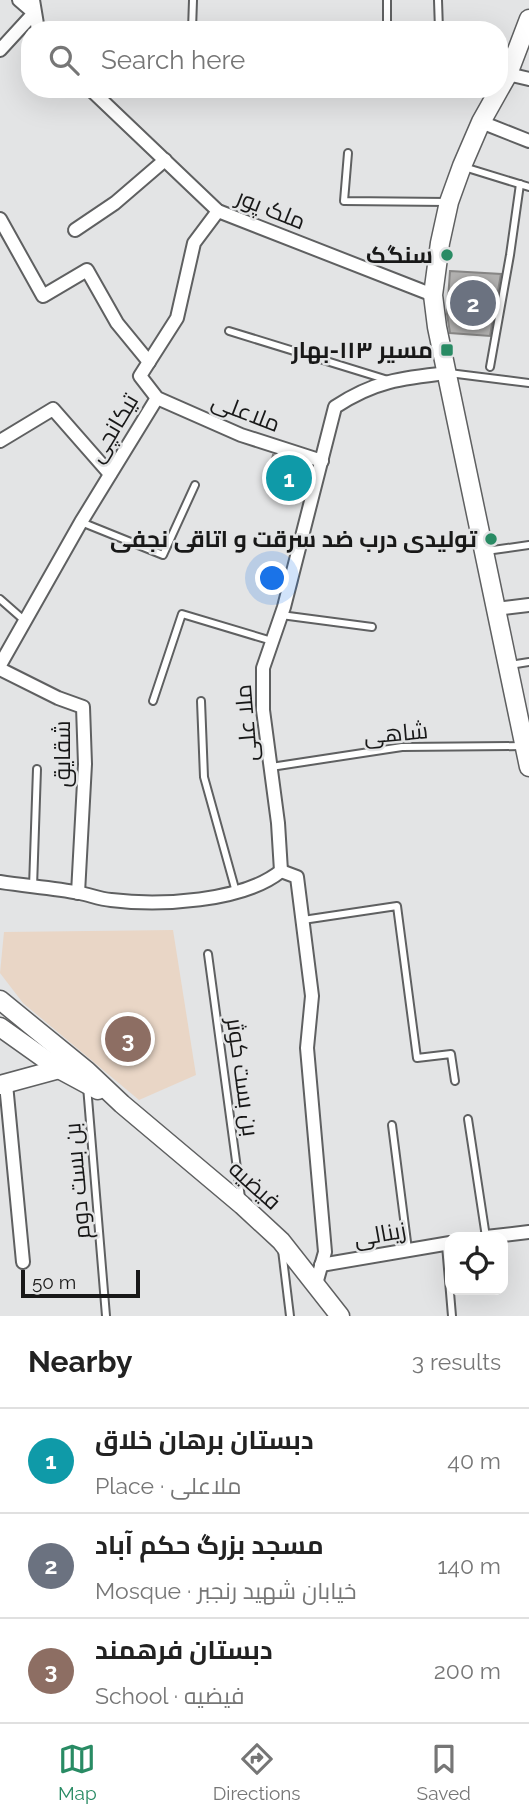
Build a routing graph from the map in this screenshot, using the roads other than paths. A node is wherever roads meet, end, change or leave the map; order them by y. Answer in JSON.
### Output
{"nodes":[{"id":1,"x":19,"y":0,"type":"edge"},
{"id":2,"x":193,"y":0,"type":"edge"},
{"id":3,"x":387,"y":0,"type":"edge"},
{"id":4,"x":438,"y":0,"type":"edge"},
{"id":5,"x":33,"y":7,"type":"edge"},
{"id":6,"x":529,"y":19,"type":"edge"},
{"id":7,"x":22,"y":21,"type":"edge"},
{"id":8,"x":192,"y":21,"type":"edge"},
{"id":9,"x":387,"y":21,"type":"edge"},
{"id":10,"x":439,"y":21,"type":"edge"},
{"id":11,"x":21,"y":23,"type":"edge"},
{"id":12,"x":0,"y":50,"type":"edge"},
{"id":13,"x":508,"y":65,"type":"edge"},
{"id":14,"x":508,"y":75,"type":"edge"},
{"id":15,"x":529,"y":79,"type":"edge"},
{"id":16,"x":100,"y":98,"type":"edge"},
{"id":17,"x":492,"y":98,"type":"edge"},
{"id":18,"x":481,"y":122,"type":"junction"},
{"id":19,"x":529,"y":141,"type":"edge"},
{"id":20,"x":348,"y":153,"type":"dead end"},
{"id":21,"x":165,"y":160,"type":"junction"},
{"id":22,"x":462,"y":166,"type":"junction"},
{"id":23,"x":520,"y":184,"type":"junction"},
{"id":24,"x":529,"y":187,"type":"edge"},
{"id":25,"x":449,"y":202,"type":"junction"},
{"id":26,"x":218,"y":211,"type":"junction"},
{"id":27,"x":0,"y":219,"type":"edge"},
{"id":28,"x":75,"y":230,"type":"dead end"},
{"id":29,"x":433,"y":295,"type":"junction"},
{"id":30,"x":229,"y":331,"type":"dead end"},
{"id":31,"x":149,"y":362,"type":"junction"},
{"id":32,"x":490,"y":368,"type":"dead end"},
{"id":33,"x":447,"y":373,"type":"junction"},
{"id":34,"x":391,"y":381,"type":"junction"},
{"id":35,"x":529,"y":383,"type":"edge"},
{"id":36,"x":157,"y":398,"type":"junction"},
{"id":37,"x":0,"y":441,"type":"edge"},
{"id":38,"x":322,"y":461,"type":"junction"},
{"id":39,"x":110,"y":474,"type":"junction"},
{"id":40,"x":195,"y":485,"type":"dead end"},
{"id":41,"x":81,"y":522,"type":"junction"},
{"id":42,"x":529,"y":545,"type":"edge"},
{"id":43,"x":484,"y":551,"type":"junction"},
{"id":44,"x":0,"y":599,"type":"edge"},
{"id":45,"x":529,"y":605,"type":"edge"},
{"id":46,"x":496,"y":609,"type":"junction"},
{"id":47,"x":281,"y":615,"type":"junction"},
{"id":48,"x":25,"y":621,"type":"junction"},
{"id":49,"x":372,"y":627,"type":"dead end"},
{"id":50,"x":272,"y":641,"type":"junction"},
{"id":51,"x":529,"y":662,"type":"edge"},
{"id":52,"x":508,"y":665,"type":"junction"},
{"id":53,"x":0,"y":667,"type":"edge"},
{"id":54,"x":153,"y":701,"type":"dead end"},
{"id":55,"x":201,"y":701,"type":"dead end"},
{"id":56,"x":527,"y":746,"type":"edge"},
{"id":57,"x":271,"y":767,"type":"junction"},
{"id":58,"x":529,"y":767,"type":"edge"},
{"id":59,"x":37,"y":769,"type":"dead end"},
{"id":60,"x":281,"y":871,"type":"junction"},
{"id":61,"x":0,"y":882,"type":"edge"},
{"id":62,"x":33,"y":887,"type":"junction"},
{"id":63,"x":78,"y":893,"type":"junction"},
{"id":64,"x":236,"y":894,"type":"junction"},
{"id":65,"x":303,"y":920,"type":"junction"},
{"id":66,"x":208,"y":954,"type":"dead end"},
{"id":67,"x":0,"y":1000,"type":"edge"},
{"id":68,"x":0,"y":1027,"type":"edge"},
{"id":69,"x":59,"y":1069,"type":"junction"},
{"id":70,"x":455,"y":1081,"type":"dead end"},
{"id":71,"x":3,"y":1084,"type":"edge"},
{"id":72,"x":87,"y":1084,"type":"junction"},
{"id":73,"x":122,"y":1104,"type":"junction"},
{"id":74,"x":468,"y":1119,"type":"dead end"},
{"id":75,"x":392,"y":1125,"type":"dead end"},
{"id":76,"x":242,"y":1205,"type":"junction"},
{"id":77,"x":485,"y":1232,"type":"edge"},
{"id":78,"x":529,"y":1233,"type":"edge"},
{"id":79,"x":508,"y":1235,"type":"edge"},
{"id":80,"x":281,"y":1241,"type":"junction"},
{"id":81,"x":445,"y":1244,"type":"edge"},
{"id":82,"x":408,"y":1250,"type":"junction"},
{"id":83,"x":23,"y":1262,"type":"dead end"},
{"id":84,"x":321,"y":1265,"type":"junction"},
{"id":85,"x":316,"y":1284,"type":"junction"},
{"id":86,"x":451,"y":1295,"type":"edge"},
{"id":87,"x":106,"y":1316,"type":"edge"},
{"id":88,"x":290,"y":1316,"type":"edge"},
{"id":89,"x":340,"y":1316,"type":"edge"},
{"id":90,"x":452,"y":1316,"type":"edge"}],
"edges":[{"from":1,"to":5,"type":"street"},
{"from":2,"to":8,"type":"lane"},
{"from":3,"to":9,"type":"lane"},
{"from":4,"to":10,"type":"lane"},
{"from":5,"to":7,"type":"street"},
{"from":6,"to":13,"type":"street"},
{"from":11,"to":12,"type":"street"},
{"from":14,"to":15,"type":"street"},
{"from":16,"to":21,"type":"street","name":"ملک پور"},
{"from":17,"to":18,"type":"street"},
{"from":18,"to":19,"type":"street"},
{"from":18,"to":22,"type":"street"},
{"from":20,"to":25,"type":"lane"},
{"from":21,"to":26,"type":"street","name":"ملک پور"},
{"from":21,"to":28,"type":"street"},
{"from":22,"to":23,"type":"lane"},
{"from":22,"to":25,"type":"street"},
{"from":23,"to":24,"type":"lane"},
{"from":23,"to":32,"type":"lane"},
{"from":25,"to":29,"type":"street"},
{"from":26,"to":29,"type":"street","name":"ملک پور"},
{"from":26,"to":31,"type":"street"},
{"from":27,"to":31,"type":"street"},
{"from":29,"to":33,"type":"street"},
{"from":30,"to":34,"type":"lane"},
{"from":31,"to":36,"type":"street","name":"تیکانچی"},
{"from":33,"to":34,"type":"street","name":"ملا علی"},
{"from":33,"to":35,"type":"lane"},
{"from":33,"to":43,"type":"street"},
{"from":34,"to":38,"type":"street","name":"ملا علی"},
{"from":36,"to":38,"type":"street","name":"ملاعلی"},
{"from":36,"to":39,"type":"street","name":"تیکانچی"},
{"from":37,"to":39,"type":"street"},
{"from":38,"to":47,"type":"street","name":"ملا علی"},
{"from":39,"to":41,"type":"street","name":"تیکانچی"},
{"from":40,"to":41,"type":"lane"},
{"from":41,"to":48,"type":"street","name":"تیکانچی"},
{"from":42,"to":43,"type":"lane"},
{"from":43,"to":46,"type":"street"},
{"from":44,"to":48,"type":"lane"},
{"from":45,"to":46,"type":"street"},
{"from":46,"to":52,"type":"street"},
{"from":47,"to":49,"type":"lane"},
{"from":47,"to":50,"type":"street","name":"ملا علی"},
{"from":48,"to":53,"type":"street","name":"تیکانچی"},
{"from":50,"to":54,"type":"lane"},
{"from":50,"to":57,"type":"street","name":"ملا علی"},
{"from":51,"to":52,"type":"lane"},
{"from":52,"to":56,"type":"street"},
{"from":53,"to":63,"type":"street","name":"شقایق"},
{"from":55,"to":64,"type":"lane"},
{"from":56,"to":57,"type":"lane","name":"شاهی"},
{"from":56,"to":58,"type":"street"},
{"from":57,"to":60,"type":"street","name":"ملا علی"},
{"from":59,"to":62,"type":"lane"},
{"from":60,"to":64,"type":"street"},
{"from":60,"to":65,"type":"street"},
{"from":61,"to":62,"type":"street"},
{"from":62,"to":63,"type":"street"},
{"from":63,"to":64,"type":"street"},
{"from":65,"to":70,"type":"lane"},
{"from":65,"to":84,"type":"street"},
{"from":66,"to":76,"type":"lane","name":"بن بست کوثر"},
{"from":67,"to":73,"type":"street","name":"فیضیه"},
{"from":68,"to":69,"type":"street","name":"فیضیه"},
{"from":69,"to":71,"type":"street"},
{"from":69,"to":72,"type":"street","name":"فیضیه"},
{"from":71,"to":83,"type":"street"},
{"from":72,"to":73,"type":"street","name":"فیضیه"},
{"from":72,"to":87,"type":"lane","name":"بن بست دوم"},
{"from":73,"to":76,"type":"street","name":"فیضیه"},
{"from":74,"to":77,"type":"lane"},
{"from":75,"to":82,"type":"lane"},
{"from":76,"to":80,"type":"street","name":"فیضیه"},
{"from":78,"to":79,"type":"street"},
{"from":80,"to":85,"type":"street","name":"فیضیه"},
{"from":80,"to":88,"type":"lane"},
{"from":81,"to":82,"type":"street","name":"زینالی"},
{"from":82,"to":84,"type":"street","name":"زینالی"},
{"from":84,"to":85,"type":"street"},
{"from":85,"to":89,"type":"street","name":"فیضیه"},
{"from":86,"to":90,"type":"lane"}]}
